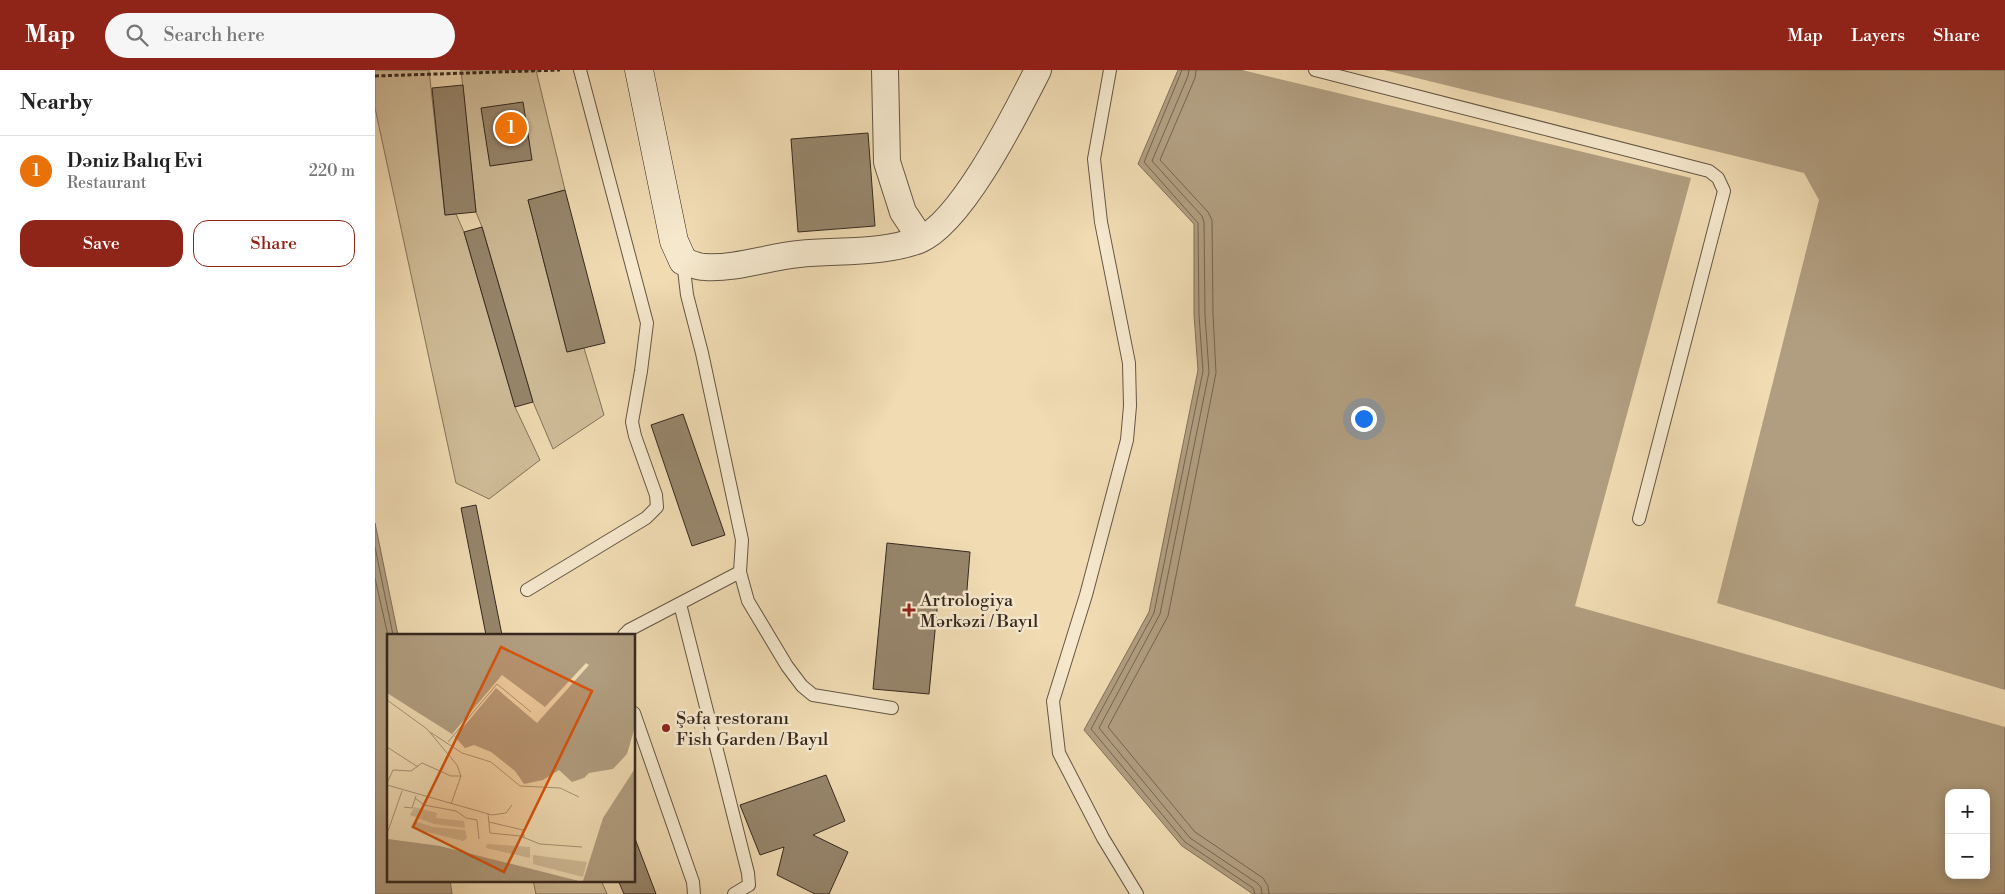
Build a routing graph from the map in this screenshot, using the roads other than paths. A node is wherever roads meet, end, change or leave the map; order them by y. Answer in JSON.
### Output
{"nodes":[{"id":1,"x":581,"y":70,"type":"edge"},
{"id":2,"x":639,"y":70,"type":"edge"},
{"id":3,"x":885,"y":70,"type":"edge"},
{"id":4,"x":1037,"y":70,"type":"edge"},
{"id":5,"x":1110,"y":70,"type":"edge"},
{"id":6,"x":1315,"y":70,"type":"edge"},
{"id":7,"x":921,"y":239,"type":"junction"},
{"id":8,"x":683,"y":261,"type":"junction"},
{"id":9,"x":1639,"y":519,"type":"dead end"},
{"id":10,"x":740,"y":572,"type":"junction"},
{"id":11,"x":527,"y":590,"type":"dead end"},
{"id":12,"x":680,"y":604,"type":"junction"},
{"id":13,"x":625,"y":634,"type":"edge"},
{"id":14,"x":892,"y":708,"type":"dead end"},
{"id":15,"x":635,"y":716,"type":"edge"},
{"id":16,"x":694,"y":894,"type":"edge"},
{"id":17,"x":734,"y":894,"type":"edge"},
{"id":18,"x":1137,"y":894,"type":"edge"}],
"edges":[{"from":1,"to":11,"type":"lane"},
{"from":2,"to":8,"type":"street"},
{"from":3,"to":7,"type":"street"},
{"from":4,"to":7,"type":"street"},
{"from":5,"to":18,"type":"lane"},
{"from":6,"to":9,"type":"lane"},
{"from":7,"to":8,"type":"street"},
{"from":8,"to":10,"type":"lane"},
{"from":10,"to":12,"type":"lane"},
{"from":10,"to":14,"type":"lane"},
{"from":12,"to":13,"type":"lane"},
{"from":12,"to":17,"type":"lane"},
{"from":15,"to":16,"type":"lane"}]}
